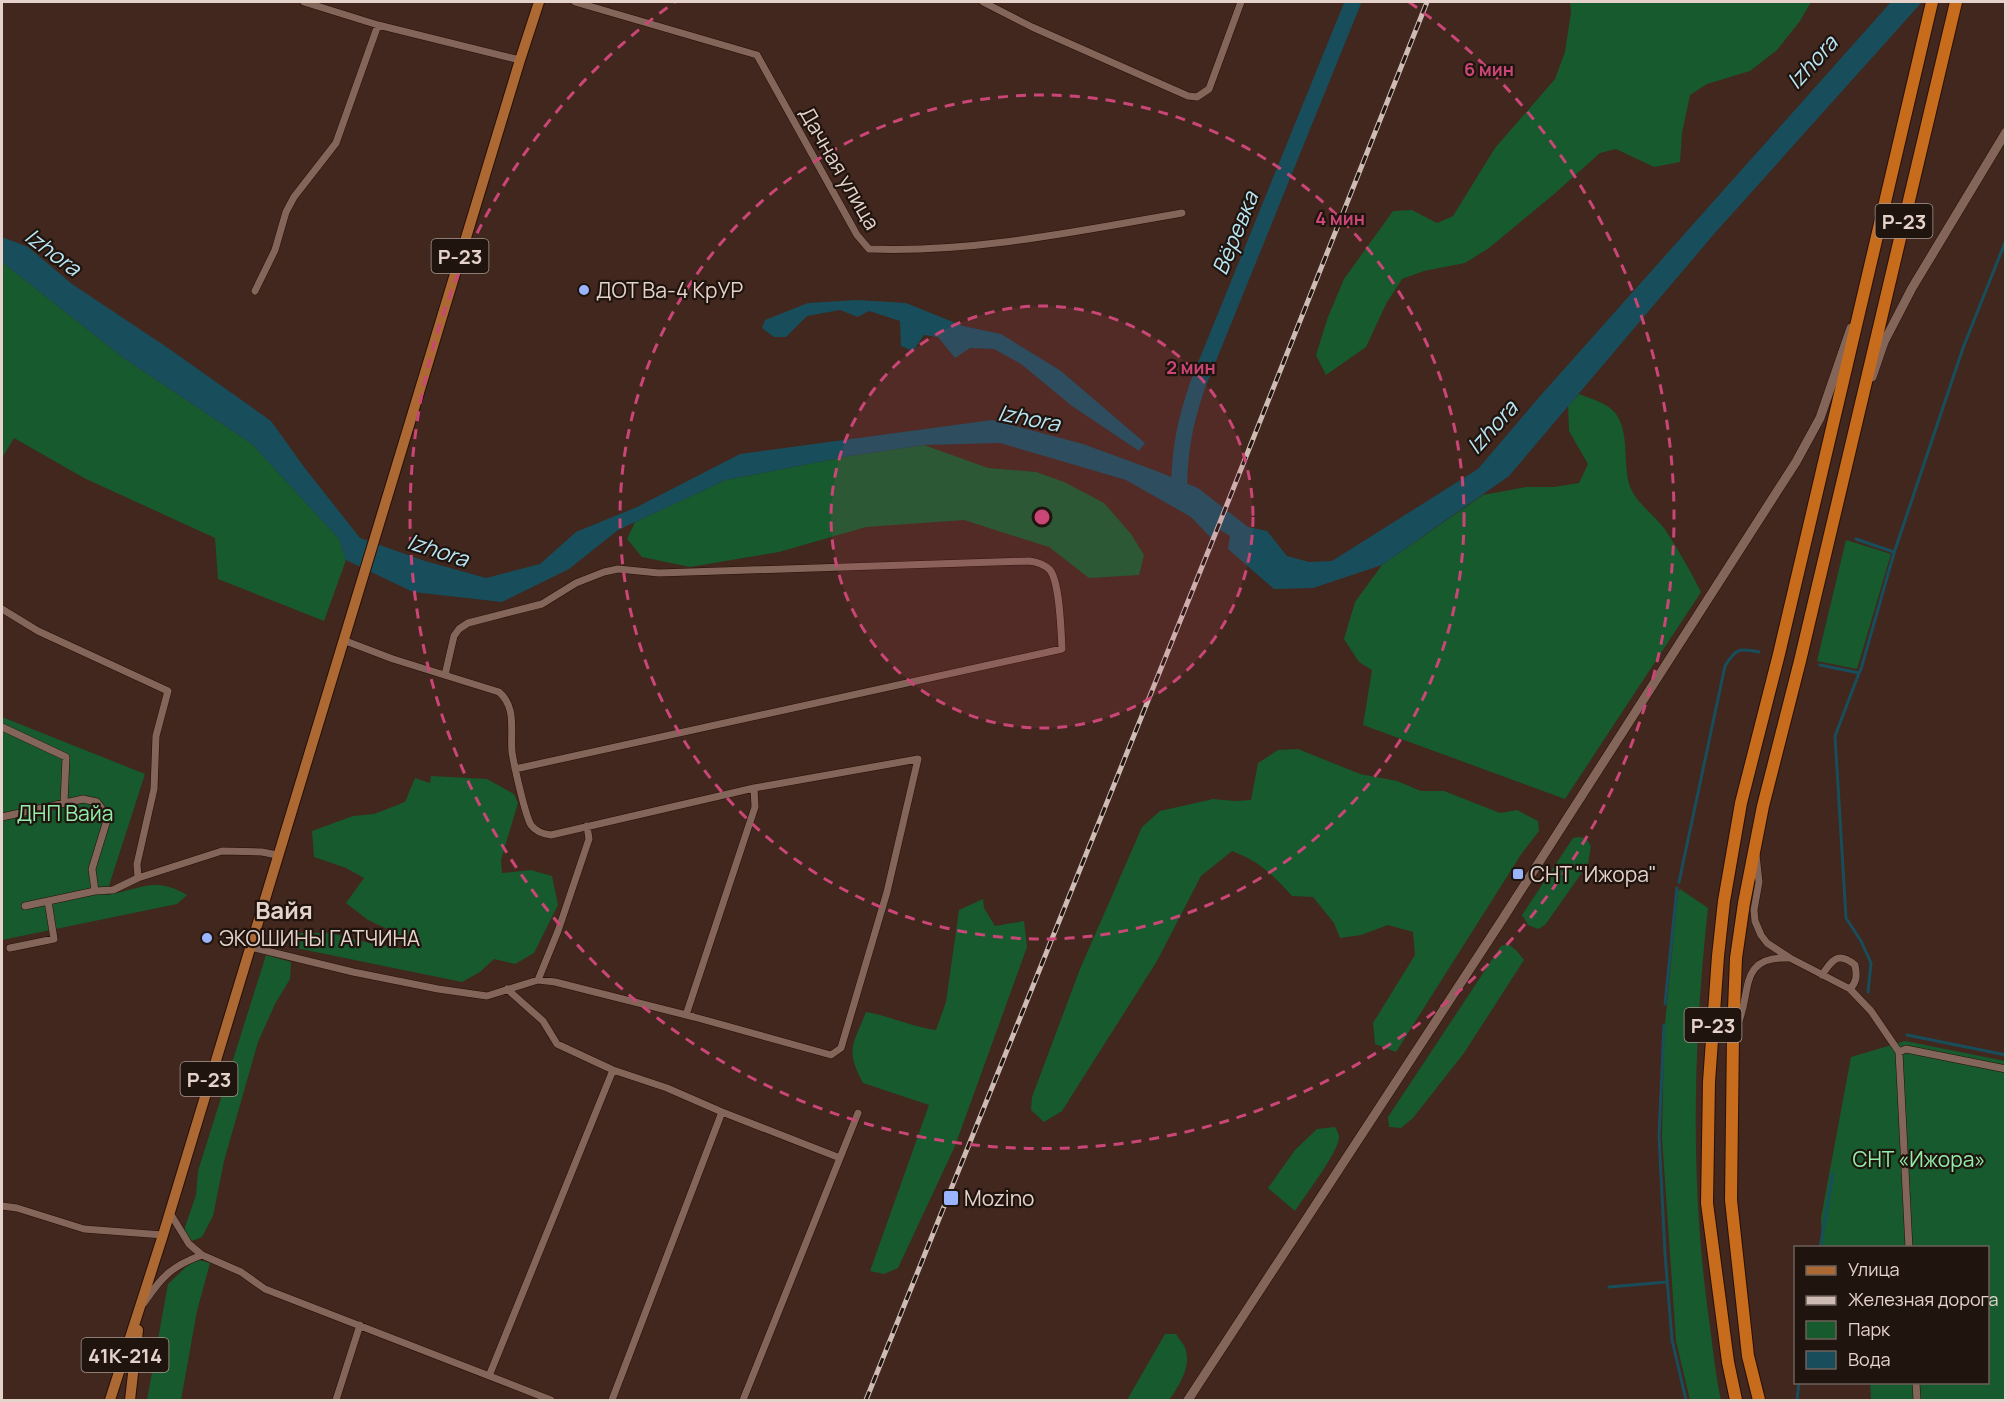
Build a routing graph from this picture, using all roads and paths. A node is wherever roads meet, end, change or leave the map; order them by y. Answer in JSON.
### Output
{"nodes":[{"id":1,"x":304,"y":2,"type":"edge"},
{"id":2,"x":539,"y":2,"type":"edge"},
{"id":3,"x":575,"y":2,"type":"edge"},
{"id":4,"x":983,"y":2,"type":"edge"},
{"id":5,"x":1241,"y":2,"type":"edge"},
{"id":6,"x":1956,"y":2,"type":"edge"},
{"id":7,"x":1931,"y":5,"type":"edge"},
{"id":8,"x":378,"y":25,"type":"junction"},
{"id":9,"x":520,"y":60,"type":"junction"},
{"id":10,"x":2006,"y":132,"type":"edge"},
{"id":11,"x":1182,"y":213,"type":"dead end"},
{"id":12,"x":255,"y":291,"type":"dead end"},
{"id":13,"x":1863,"y":291,"type":"junction"},
{"id":14,"x":1852,"y":440,"type":"junction"},
{"id":15,"x":2,"y":609,"type":"edge"},
{"id":16,"x":343,"y":640,"type":"junction"},
{"id":17,"x":445,"y":675,"type":"junction"},
{"id":18,"x":2,"y":727,"type":"edge"},
{"id":19,"x":515,"y":769,"type":"junction"},
{"id":20,"x":754,"y":788,"type":"junction"},
{"id":21,"x":64,"y":803,"type":"junction"},
{"id":22,"x":2,"y":817,"type":"edge"},
{"id":23,"x":587,"y":826,"type":"junction"},
{"id":24,"x":1754,"y":847,"type":"junction"},
{"id":25,"x":278,"y":855,"type":"junction"},
{"id":26,"x":138,"y":878,"type":"junction"},
{"id":27,"x":95,"y":891,"type":"junction"},
{"id":28,"x":48,"y":901,"type":"junction"},
{"id":29,"x":25,"y":906,"type":"dead end"},
{"id":30,"x":250,"y":947,"type":"junction"},
{"id":31,"x":10,"y":948,"type":"dead end"},
{"id":32,"x":1790,"y":958,"type":"junction"},
{"id":33,"x":1822,"y":975,"type":"junction"},
{"id":34,"x":538,"y":980,"type":"junction"},
{"id":35,"x":507,"y":989,"type":"junction"},
{"id":36,"x":1850,"y":989,"type":"junction"},
{"id":37,"x":686,"y":1015,"type":"junction"},
{"id":38,"x":1733,"y":1035,"type":"junction"},
{"id":39,"x":1899,"y":1052,"type":"junction"},
{"id":40,"x":2006,"y":1069,"type":"edge"},
{"id":41,"x":613,"y":1070,"type":"junction"},
{"id":42,"x":722,"y":1112,"type":"junction"},
{"id":43,"x":858,"y":1113,"type":"dead end"},
{"id":44,"x":840,"y":1158,"type":"junction"},
{"id":45,"x":2,"y":1206,"type":"edge"},
{"id":46,"x":170,"y":1212,"type":"junction"},
{"id":47,"x":164,"y":1235,"type":"junction"},
{"id":48,"x":1909,"y":1246,"type":"edge"},
{"id":49,"x":202,"y":1255,"type":"junction"},
{"id":50,"x":141,"y":1309,"type":"junction"},
{"id":51,"x":360,"y":1325,"type":"junction"},
{"id":52,"x":489,"y":1376,"type":"junction"},
{"id":53,"x":1916,"y":1384,"type":"edge"},
{"id":54,"x":110,"y":1401,"type":"edge"},
{"id":55,"x":130,"y":1401,"type":"edge"},
{"id":56,"x":336,"y":1401,"type":"edge"},
{"id":57,"x":551,"y":1401,"type":"edge"},
{"id":58,"x":612,"y":1401,"type":"edge"},
{"id":59,"x":743,"y":1401,"type":"edge"},
{"id":60,"x":1188,"y":1401,"type":"edge"},
{"id":61,"x":1736,"y":1401,"type":"edge"},
{"id":62,"x":1759,"y":1401,"type":"edge"},
{"id":63,"x":1917,"y":1401,"type":"edge"}],
"edges":[{"from":1,"to":8,"type":"street"},
{"from":2,"to":9,"type":"main road","number":"Р-23"},
{"from":3,"to":11,"type":"street","name":"Дачная улица"},
{"from":4,"to":5,"type":"street"},
{"from":6,"to":14,"type":"highway","number":"Р-23"},
{"from":7,"to":13,"type":"highway","number":"Р-23"},
{"from":8,"to":9,"type":"street"},
{"from":8,"to":12,"type":"street"},
{"from":9,"to":16,"type":"main road","number":"Р-23"},
{"from":10,"to":14,"type":"street"},
{"from":13,"to":60,"type":"street"},
{"from":13,"to":61,"type":"highway","number":"Р-23"},
{"from":14,"to":24,"type":"highway","number":"Р-23"},
{"from":15,"to":26,"type":"street"},
{"from":16,"to":17,"type":"street"},
{"from":16,"to":25,"type":"main road","number":"Р-23"},
{"from":17,"to":19,"type":"street"},
{"from":17,"to":19,"type":"street"},
{"from":18,"to":21,"type":"street"},
{"from":19,"to":23,"type":"street"},
{"from":20,"to":23,"type":"street"},
{"from":20,"to":37,"type":"street"},
{"from":20,"to":37,"type":"street"},
{"from":21,"to":22,"type":"street"},
{"from":21,"to":27,"type":"street"},
{"from":23,"to":34,"type":"street"},
{"from":24,"to":32,"type":"street"},
{"from":24,"to":38,"type":"highway","number":"Р-23"},
{"from":25,"to":26,"type":"street"},
{"from":25,"to":30,"type":"main road","number":"Р-23"},
{"from":26,"to":27,"type":"street"},
{"from":27,"to":28,"type":"street"},
{"from":28,"to":29,"type":"street"},
{"from":28,"to":31,"type":"street"},
{"from":30,"to":35,"type":"street"},
{"from":30,"to":46,"type":"main road","number":"Р-23"},
{"from":32,"to":33,"type":"street"},
{"from":32,"to":38,"type":"street"},
{"from":33,"to":36,"type":"street"},
{"from":33,"to":36,"type":"street"},
{"from":34,"to":35,"type":"street"},
{"from":34,"to":37,"type":"street"},
{"from":35,"to":41,"type":"street"},
{"from":36,"to":39,"type":"street"},
{"from":38,"to":62,"type":"highway","number":"Р-23"},
{"from":39,"to":40,"type":"street"},
{"from":39,"to":48,"type":"street"},
{"from":41,"to":42,"type":"street"},
{"from":41,"to":52,"type":"street"},
{"from":42,"to":44,"type":"street"},
{"from":42,"to":58,"type":"street"},
{"from":43,"to":44,"type":"street"},
{"from":44,"to":59,"type":"street"},
{"from":45,"to":47,"type":"street"},
{"from":46,"to":47,"type":"main road","number":"Р-23"},
{"from":46,"to":49,"type":"street"},
{"from":47,"to":50,"type":"main road","number":"Р-23"},
{"from":49,"to":50,"type":"street"},
{"from":49,"to":51,"type":"street"},
{"from":50,"to":54,"type":"main road","number":"41К-214"},
{"from":50,"to":55,"type":"main road","number":"Р-23"},
{"from":51,"to":52,"type":"street"},
{"from":51,"to":56,"type":"street"},
{"from":52,"to":57,"type":"street"},
{"from":53,"to":63,"type":"street"}]}
